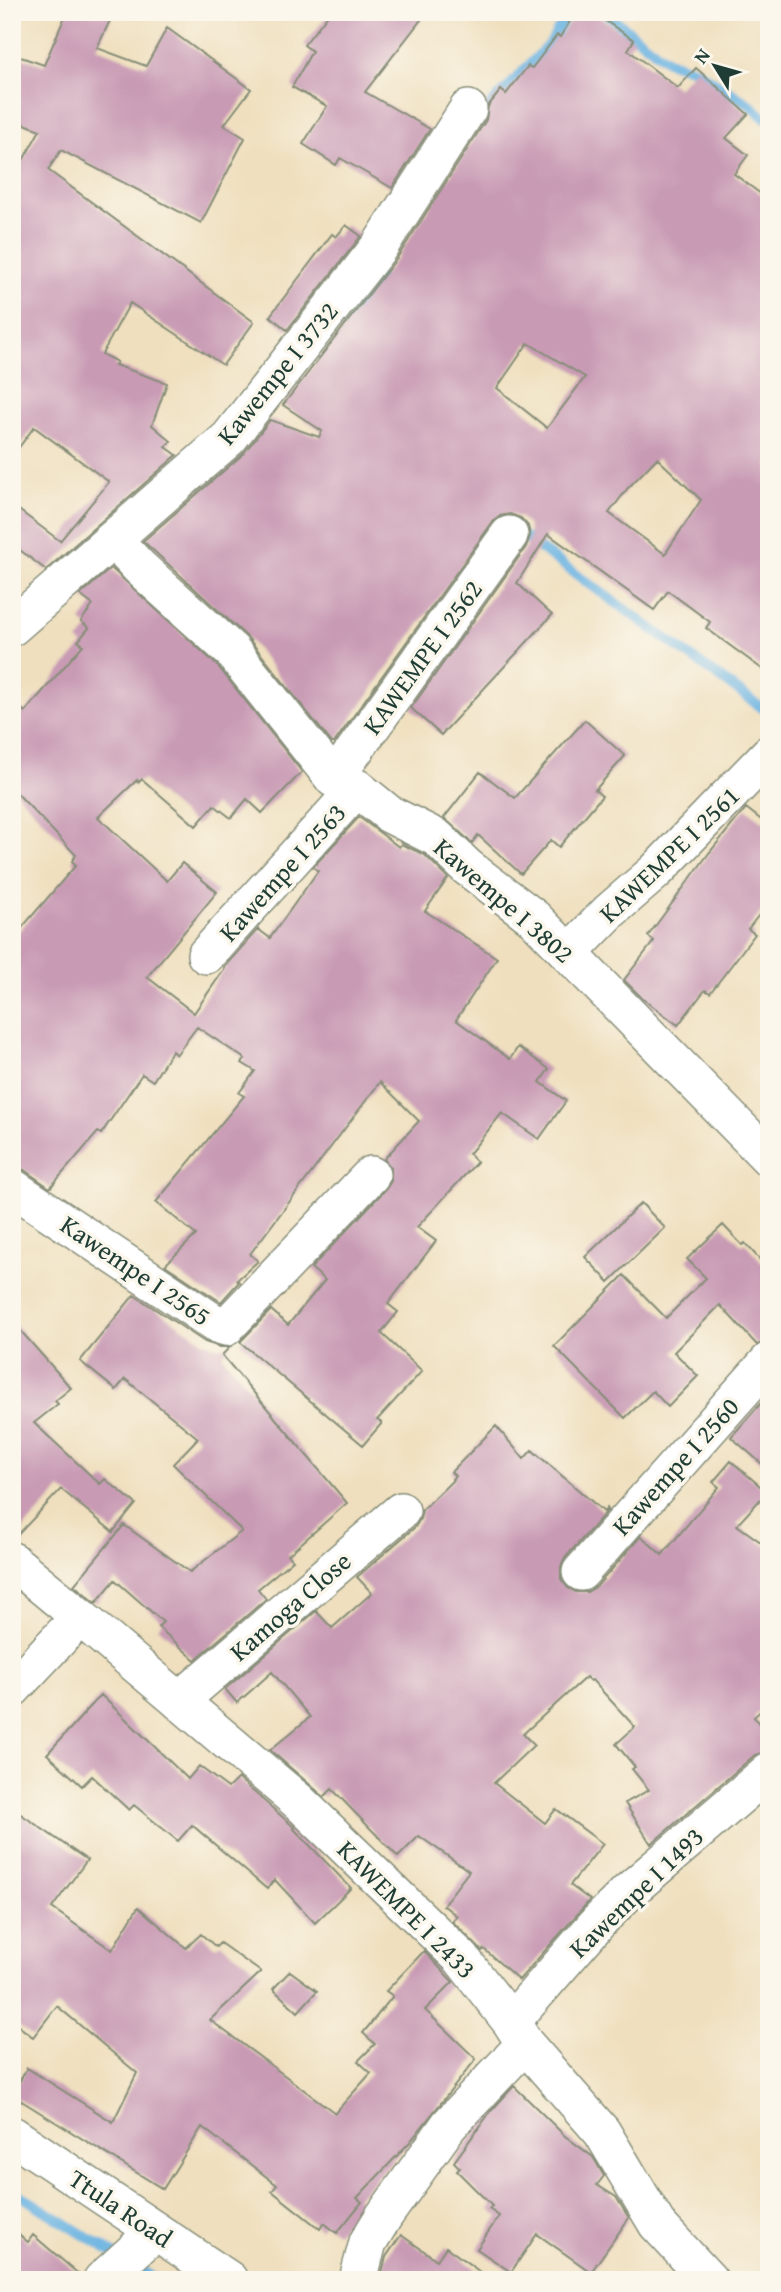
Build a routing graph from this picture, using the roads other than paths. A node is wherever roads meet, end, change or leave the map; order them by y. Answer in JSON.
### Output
{"nodes":[{"id":1,"x":468,"y":109,"type":"dead end"},
{"id":2,"x":509,"y":535,"type":"dead end"},
{"id":3,"x":113,"y":539,"type":"junction"},
{"id":4,"x":12,"y":627,"type":"edge"},
{"id":5,"x":769,"y":754,"type":"edge"},
{"id":6,"x":346,"y":784,"type":"junction"},
{"id":7,"x":569,"y":953,"type":"junction"},
{"id":8,"x":206,"y":955,"type":"dead end"},
{"id":9,"x":769,"y":1158,"type":"edge"},
{"id":10,"x":371,"y":1175,"type":"dead end"},
{"id":11,"x":12,"y":1187,"type":"edge"},
{"id":12,"x":769,"y":1361,"type":"edge"},
{"id":13,"x":401,"y":1511,"type":"dead end"},
{"id":14,"x":12,"y":1561,"type":"edge"},
{"id":15,"x":581,"y":1572,"type":"dead end"},
{"id":16,"x":80,"y":1616,"type":"junction"},
{"id":17,"x":12,"y":1689,"type":"edge"},
{"id":18,"x":179,"y":1702,"type":"junction"},
{"id":19,"x":769,"y":1771,"type":"edge"},
{"id":20,"x":518,"y":2033,"type":"junction"},
{"id":21,"x":12,"y":2135,"type":"edge"},
{"id":22,"x":156,"y":2231,"type":"junction"},
{"id":23,"x":102,"y":2280,"type":"edge"},
{"id":24,"x":229,"y":2280,"type":"edge"},
{"id":25,"x":358,"y":2280,"type":"edge"},
{"id":26,"x":709,"y":2280,"type":"edge"}],
"edges":[{"from":1,"to":3,"type":"street","name":"Kawempe I 3732"},
{"from":2,"to":6,"type":"street","name":"KAWEMPE I 2562"},
{"from":3,"to":4,"type":"street","name":"Kawempe I 3732"},
{"from":3,"to":6,"type":"street","name":"Kawempe I 3802"},
{"from":5,"to":7,"type":"street","name":"KAWEMPE I 2561"},
{"from":6,"to":7,"type":"street","name":"Kawempe I 3802"},
{"from":6,"to":8,"type":"street","name":"Kawempe I 2563"},
{"from":7,"to":9,"type":"street","name":"Kawempe I 3802"},
{"from":10,"to":11,"type":"street","name":"Kawempe I 2565"},
{"from":12,"to":15,"type":"street","name":"Kawempe I 2560"},
{"from":13,"to":18,"type":"street","name":"Kamoga Close"},
{"from":14,"to":16,"type":"street","name":"KAWEMPE I 2433"},
{"from":16,"to":17,"type":"street"},
{"from":16,"to":18,"type":"street","name":"KAWEMPE I 2433"},
{"from":18,"to":20,"type":"street","name":"KAWEMPE I 2433"},
{"from":19,"to":20,"type":"street","name":"Kawempe I 1493"},
{"from":20,"to":25,"type":"street","name":"Kawempe I 1493"},
{"from":20,"to":26,"type":"street","name":"KAWEMPE I 2433"},
{"from":21,"to":22,"type":"street","name":"Ttula Road"},
{"from":22,"to":23,"type":"street"},
{"from":22,"to":24,"type":"street","name":"Ttula Road"}]}
